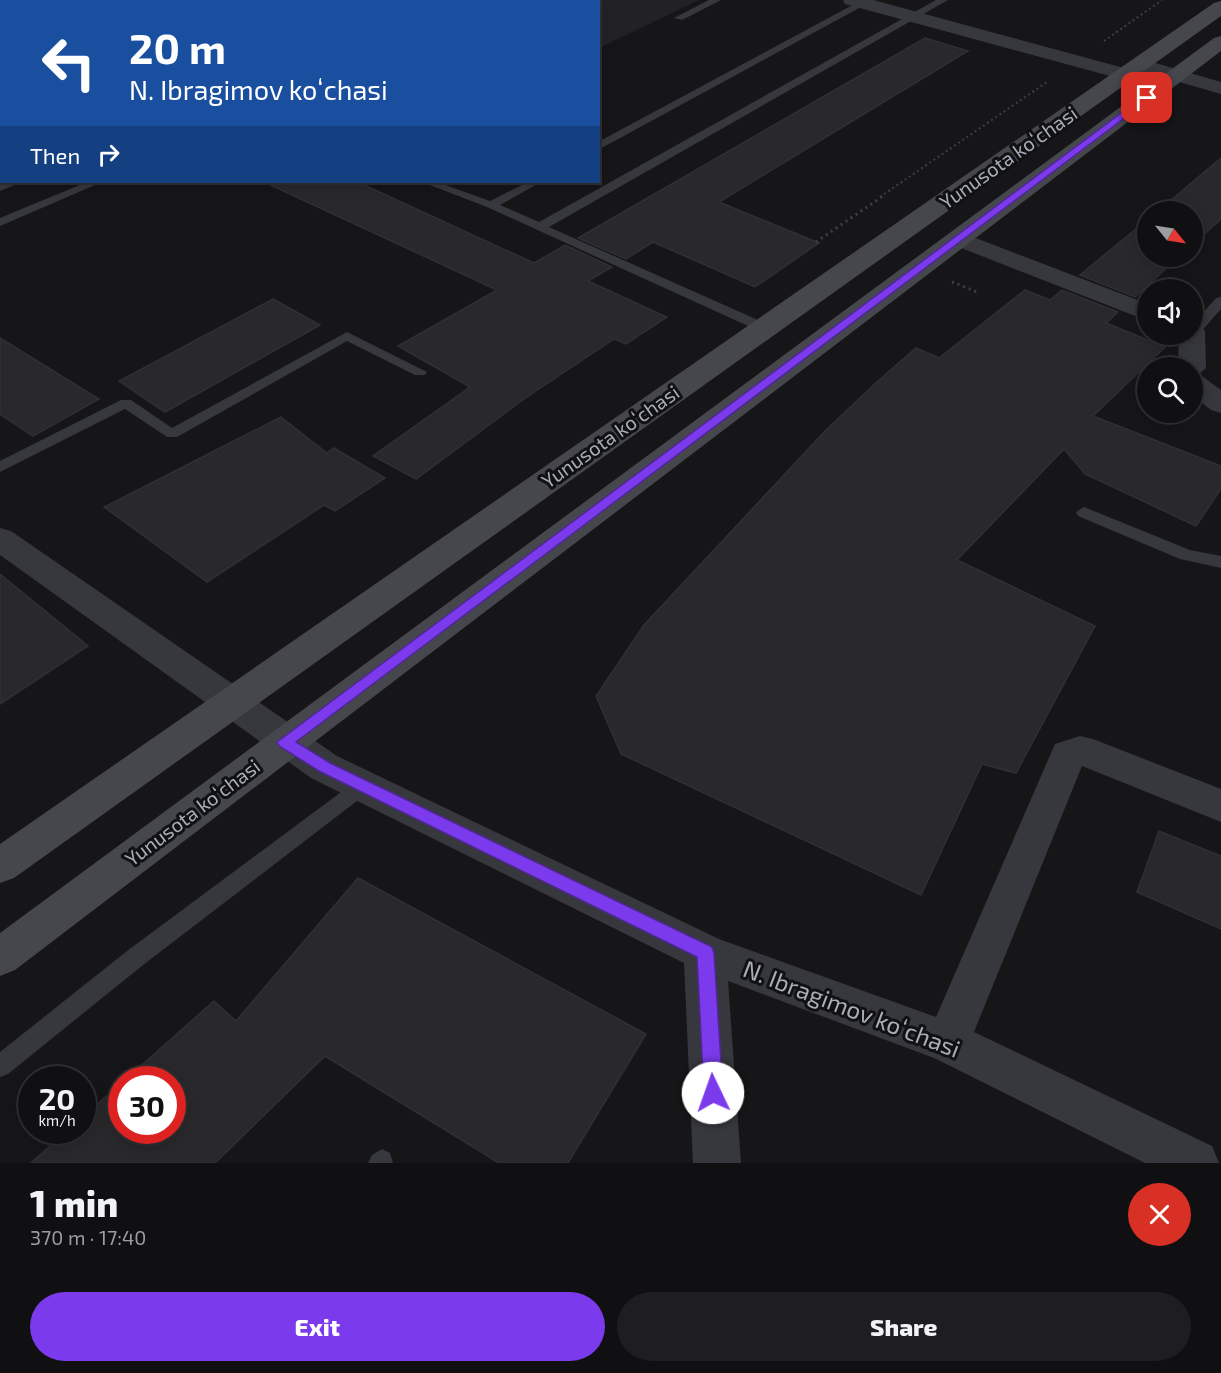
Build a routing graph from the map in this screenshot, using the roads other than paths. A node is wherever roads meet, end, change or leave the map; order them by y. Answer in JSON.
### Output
{"nodes":[{"id":1,"x":716,"y":0,"type":"edge"},
{"id":2,"x":942,"y":0,"type":"edge"},
{"id":3,"x":862,"y":1,"type":"edge"},
{"id":4,"x":1221,"y":7,"type":"edge"},
{"id":5,"x":912,"y":17,"type":"junction"},
{"id":6,"x":679,"y":18,"type":"dead end"},
{"id":7,"x":1221,"y":42,"type":"edge"},
{"id":8,"x":1134,"y":69,"type":"junction"},
{"id":9,"x":1171,"y":80,"type":"junction"},
{"id":10,"x":1221,"y":88,"type":"edge"},
{"id":11,"x":600,"y":146,"type":"edge"},
{"id":12,"x":94,"y":183,"type":"edge"},
{"id":13,"x":431,"y":183,"type":"edge"},
{"id":14,"x":534,"y":183,"type":"edge"},
{"id":15,"x":492,"y":206,"type":"junction"},
{"id":16,"x":0,"y":222,"type":"edge"},
{"id":17,"x":540,"y":227,"type":"junction"},
{"id":18,"x":960,"y":239,"type":"junction"},
{"id":19,"x":1221,"y":301,"type":"edge"},
{"id":20,"x":1137,"y":310,"type":"edge"},
{"id":21,"x":1203,"y":320,"type":"edge"},
{"id":22,"x":764,"y":328,"type":"junction"},
{"id":23,"x":420,"y":372,"type":"dead end"},
{"id":24,"x":1203,"y":390,"type":"edge"},
{"id":25,"x":1221,"y":404,"type":"edge"},
{"id":26,"x":0,"y":467,"type":"edge"},
{"id":27,"x":1084,"y":512,"type":"dead end"},
{"id":28,"x":0,"y":539,"type":"edge"},
{"id":29,"x":1221,"y":561,"type":"edge"},
{"id":30,"x":233,"y":703,"type":"junction"},
{"id":31,"x":285,"y":742,"type":"junction"},
{"id":32,"x":363,"y":786,"type":"junction"},
{"id":33,"x":1221,"y":806,"type":"edge"},
{"id":34,"x":0,"y":866,"type":"edge"},
{"id":35,"x":705,"y":953,"type":"junction"},
{"id":36,"x":0,"y":957,"type":"edge"},
{"id":37,"x":948,"y":1042,"type":"junction"},
{"id":38,"x":0,"y":1066,"type":"edge"},
{"id":39,"x":717,"y":1163,"type":"edge"},
{"id":40,"x":1195,"y":1163,"type":"edge"}],
"edges":[{"from":1,"to":6,"type":"lane"},
{"from":2,"to":5,"type":"lane"},
{"from":3,"to":5,"type":"street"},
{"from":3,"to":11,"type":"lane"},
{"from":4,"to":8,"type":"main road","name":"Yunusota koʻchasi"},
{"from":5,"to":8,"type":"street"},
{"from":5,"to":17,"type":"lane"},
{"from":7,"to":9,"type":"main road","name":"Yunusota koʻchasi"},
{"from":8,"to":9,"type":"street"},
{"from":8,"to":22,"type":"main road","name":"Yunusota koʻchasi"},
{"from":9,"to":10,"type":"street"},
{"from":9,"to":18,"type":"main road","name":"Yunusota koʻchasi"},
{"from":12,"to":16,"type":"lane"},
{"from":13,"to":15,"type":"lane"},
{"from":14,"to":15,"type":"lane"},
{"from":15,"to":17,"type":"lane"},
{"from":17,"to":22,"type":"lane"},
{"from":18,"to":20,"type":"street"},
{"from":18,"to":31,"type":"main road","name":"Yunusota koʻchasi"},
{"from":19,"to":21,"type":"lane"},
{"from":22,"to":30,"type":"main road","name":"Yunusota koʻchasi"},
{"from":23,"to":26,"type":"lane"},
{"from":24,"to":25,"type":"street"},
{"from":27,"to":29,"type":"lane"},
{"from":28,"to":30,"type":"street","name":"N. Ibragimov koʻchasi"},
{"from":30,"to":31,"type":"street","name":"N. Ibragimov koʻchasi"},
{"from":30,"to":34,"type":"main road","name":"Yunusota koʻchasi"},
{"from":31,"to":32,"type":"street","name":"N. Ibragimov koʻchasi"},
{"from":31,"to":36,"type":"main road","name":"Yunusota koʻchasi"},
{"from":32,"to":35,"type":"street","name":"N. Ibragimov koʻchasi"},
{"from":32,"to":38,"type":"lane"},
{"from":33,"to":37,"type":"street"},
{"from":35,"to":37,"type":"street","name":"N. Ibragimov koʻchasi"},
{"from":35,"to":39,"type":"street"},
{"from":37,"to":40,"type":"street","name":"N. Ibragimov koʻchasi"}]}
